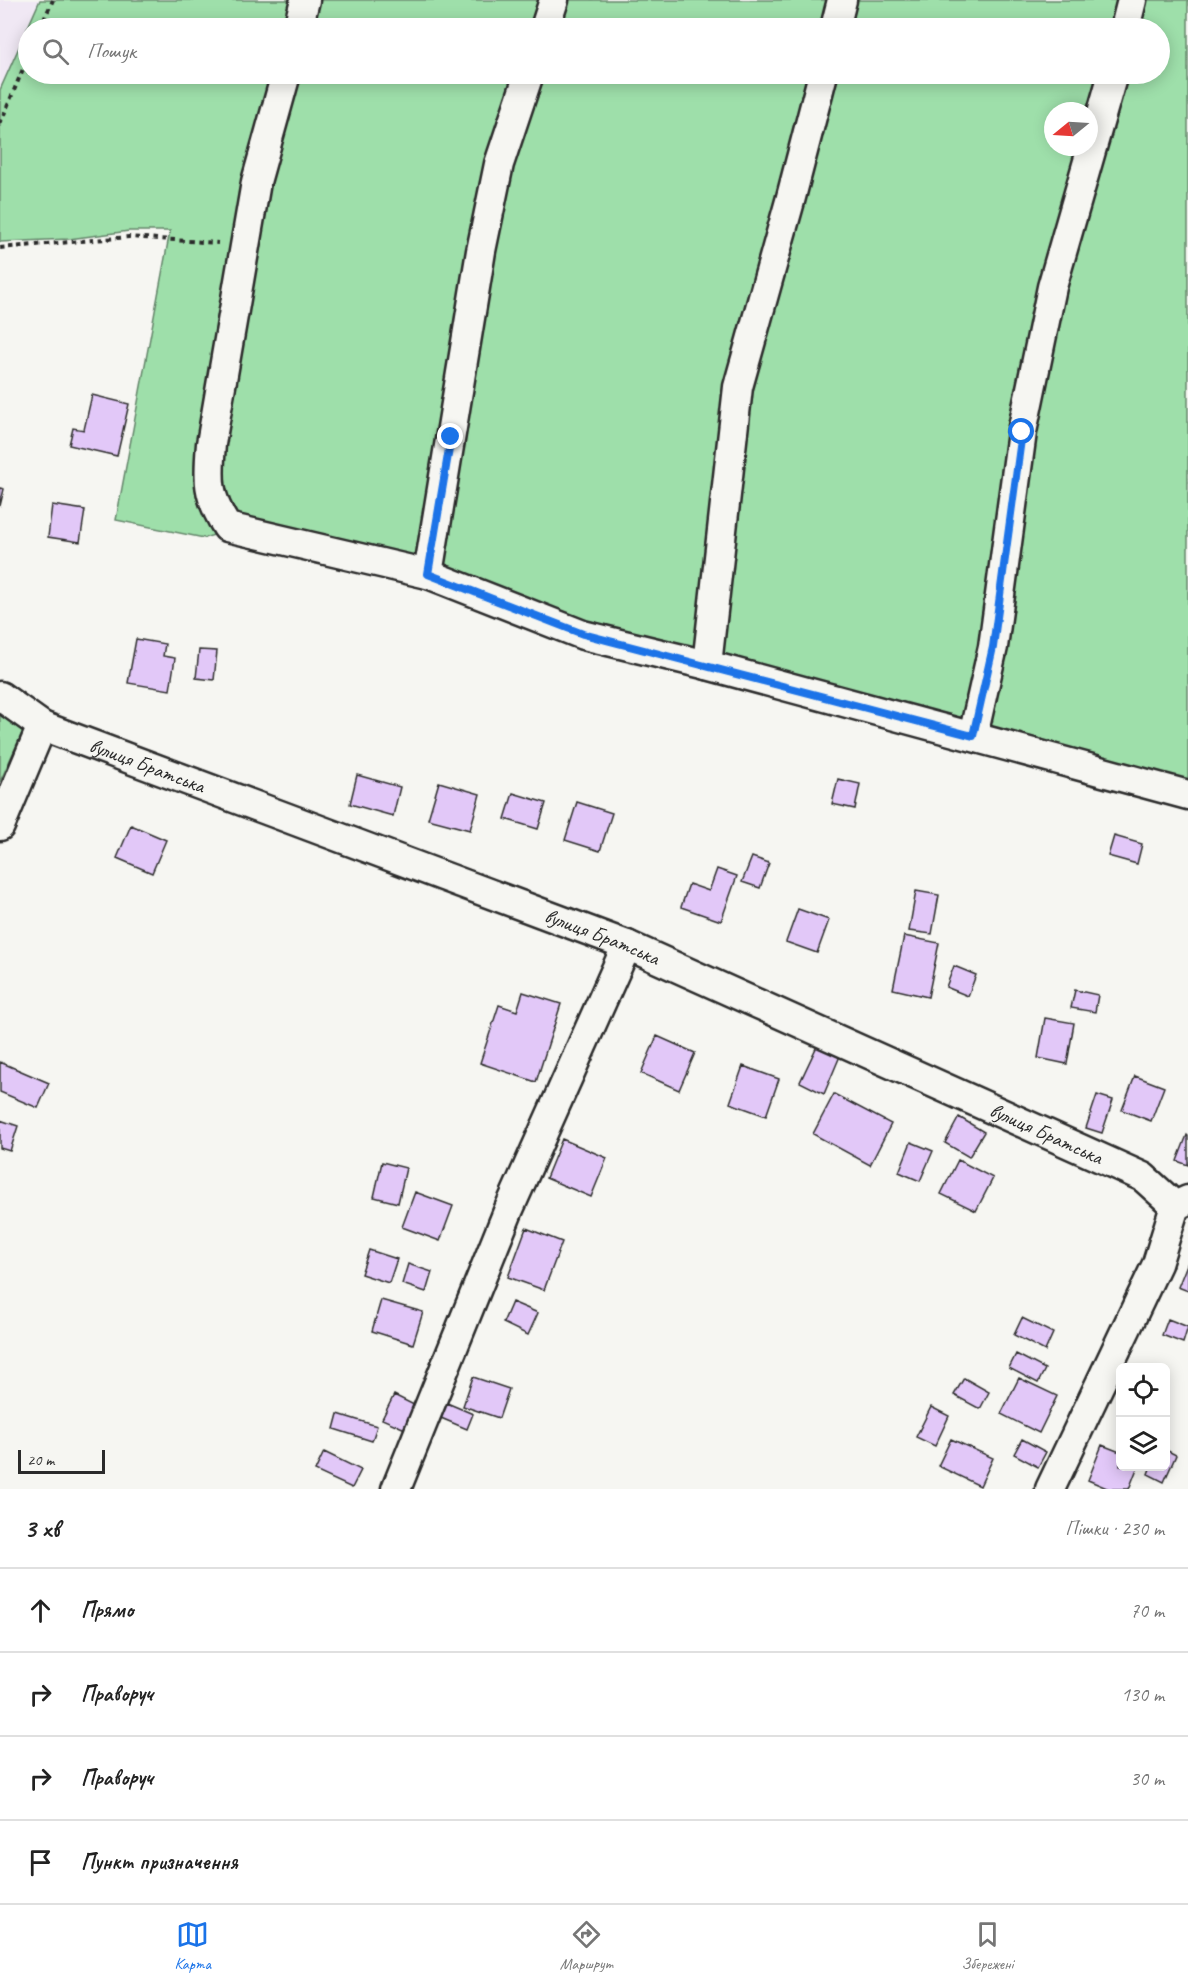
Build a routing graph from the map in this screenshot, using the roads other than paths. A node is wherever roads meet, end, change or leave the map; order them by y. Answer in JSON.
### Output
{"nodes":[{"id":1,"x":305,"y":0,"type":"edge"},
{"id":2,"x":554,"y":0,"type":"edge"},
{"id":3,"x":842,"y":0,"type":"edge"},
{"id":4,"x":1132,"y":0,"type":"edge"},
{"id":5,"x":300,"y":18,"type":"edge"},
{"id":6,"x":548,"y":18,"type":"edge"},
{"id":7,"x":838,"y":18,"type":"edge"},
{"id":8,"x":1128,"y":18,"type":"edge"},
{"id":9,"x":283,"y":84,"type":"edge"},
{"id":10,"x":526,"y":84,"type":"edge"},
{"id":11,"x":820,"y":84,"type":"edge"},
{"id":12,"x":1110,"y":84,"type":"edge"},
{"id":13,"x":428,"y":574,"type":"junction"},
{"id":14,"x":707,"y":665,"type":"junction"},
{"id":15,"x":0,"y":696,"type":"edge"},
{"id":16,"x":42,"y":726,"type":"junction"},
{"id":17,"x":973,"y":736,"type":"junction"},
{"id":18,"x":1188,"y":795,"type":"edge"},
{"id":19,"x":0,"y":826,"type":"edge"},
{"id":20,"x":627,"y":945,"type":"junction"},
{"id":21,"x":1182,"y":1203,"type":"edge"},
{"id":22,"x":396,"y":1489,"type":"edge"},
{"id":23,"x":1050,"y":1489,"type":"edge"}],
"edges":[{"from":1,"to":5,"type":"street"},
{"from":2,"to":6,"type":"street"},
{"from":3,"to":7,"type":"street"},
{"from":4,"to":8,"type":"street"},
{"from":9,"to":13,"type":"street"},
{"from":10,"to":13,"type":"street"},
{"from":11,"to":14,"type":"street"},
{"from":12,"to":17,"type":"street"},
{"from":13,"to":14,"type":"street"},
{"from":14,"to":17,"type":"street"},
{"from":15,"to":16,"type":"street","name":"вулиця Братська"},
{"from":16,"to":19,"type":"street"},
{"from":16,"to":20,"type":"street","name":"вулиця Братська"},
{"from":17,"to":18,"type":"street"},
{"from":20,"to":21,"type":"street","name":"вулиця Братська"},
{"from":20,"to":22,"type":"street"},
{"from":21,"to":23,"type":"street"}]}
